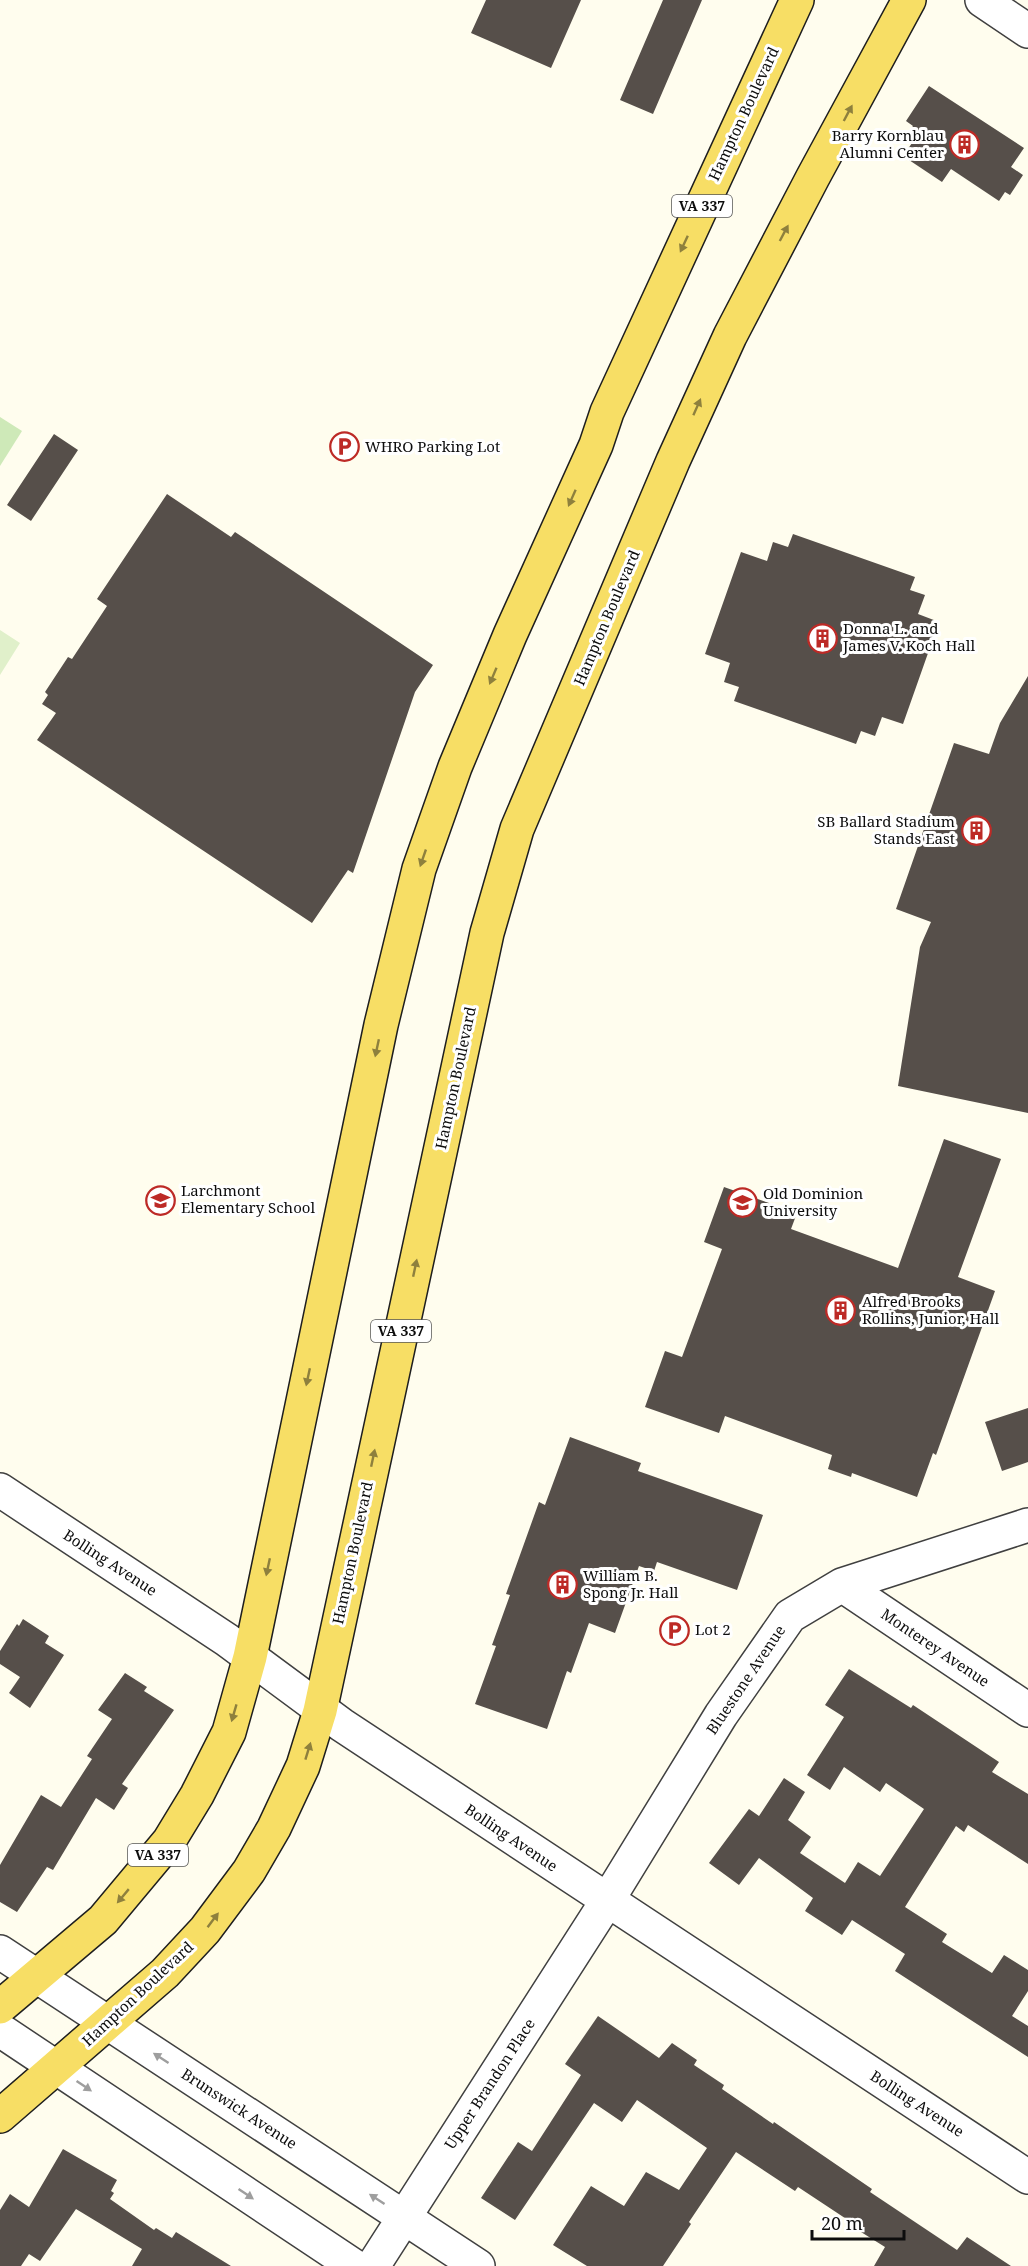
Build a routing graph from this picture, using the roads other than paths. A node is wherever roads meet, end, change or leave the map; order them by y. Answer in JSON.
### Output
{"nodes":[{"id":1,"x":796,"y":0,"type":"edge"},
{"id":2,"x":909,"y":0,"type":"edge"},
{"id":3,"x":982,"y":0,"type":"edge"},
{"id":4,"x":1028,"y":31,"type":"edge"},
{"id":5,"x":0,"y":1490,"type":"edge"},
{"id":6,"x":1028,"y":1525,"type":"edge"},
{"id":7,"x":842,"y":1585,"type":"junction"},
{"id":8,"x":250,"y":1657,"type":"junction"},
{"id":9,"x":1028,"y":1710,"type":"edge"},
{"id":10,"x":320,"y":1711,"type":"junction"},
{"id":11,"x":607,"y":1902,"type":"junction"},
{"id":12,"x":0,"y":1952,"type":"edge"},
{"id":13,"x":36,"y":1976,"type":"junction"},
{"id":14,"x":0,"y":2007,"type":"edge"},
{"id":15,"x":108,"y":2022,"type":"junction"},
{"id":16,"x":0,"y":2030,"type":"edge"},
{"id":17,"x":57,"y":2068,"type":"junction"},
{"id":18,"x":0,"y":2116,"type":"edge"},
{"id":19,"x":1028,"y":2177,"type":"edge"},
{"id":20,"x":405,"y":2218,"type":"junction"},
{"id":21,"x":354,"y":2266,"type":"edge"},
{"id":22,"x":373,"y":2266,"type":"edge"},
{"id":23,"x":478,"y":2266,"type":"edge"}],
"edges":[{"from":1,"to":8,"type":"main road","name":"Hampton Boulevard","number":"VA 337","one_way":true},
{"from":10,"to":2,"type":"main road","name":"Hampton Boulevard","number":"VA 337","one_way":true},
{"from":3,"to":4,"type":"street"},
{"from":5,"to":8,"type":"street","name":"Bolling Avenue"},
{"from":6,"to":7,"type":"street","name":"Bluestone Avenue"},
{"from":7,"to":9,"type":"street","name":"Monterey Avenue"},
{"from":7,"to":11,"type":"street","name":"Bluestone Avenue"},
{"from":8,"to":10,"type":"street","name":"Bolling Avenue"},
{"from":8,"to":13,"type":"main road","name":"Hampton Boulevard","number":"VA 337","one_way":true},
{"from":10,"to":11,"type":"street","name":"Bolling Avenue"},
{"from":15,"to":10,"type":"main road","name":"Hampton Boulevard","number":"VA 337","one_way":true},
{"from":11,"to":19,"type":"street","name":"Bolling Avenue"},
{"from":11,"to":20,"type":"street","name":"Upper Brandon Place"},
{"from":12,"to":13,"type":"street","name":"Brunswick Avenue"},
{"from":13,"to":14,"type":"main road","name":"Hampton Boulevard","number":"VA 337"},
{"from":13,"to":15,"type":"street","name":"Brunswick Avenue"},
{"from":15,"to":17,"type":"main road","name":"Hampton Boulevard","number":"VA 337"},
{"from":20,"to":15,"type":"street","name":"Brunswick Avenue","one_way":true},
{"from":16,"to":17,"type":"street"},
{"from":17,"to":18,"type":"main road","name":"Hampton Boulevard","number":"VA 337"},
{"from":17,"to":21,"type":"street","one_way":true},
{"from":20,"to":22,"type":"street","name":"Upper Brandon Place"},
{"from":20,"to":23,"type":"street","name":"Brunswick Avenue"}]}
